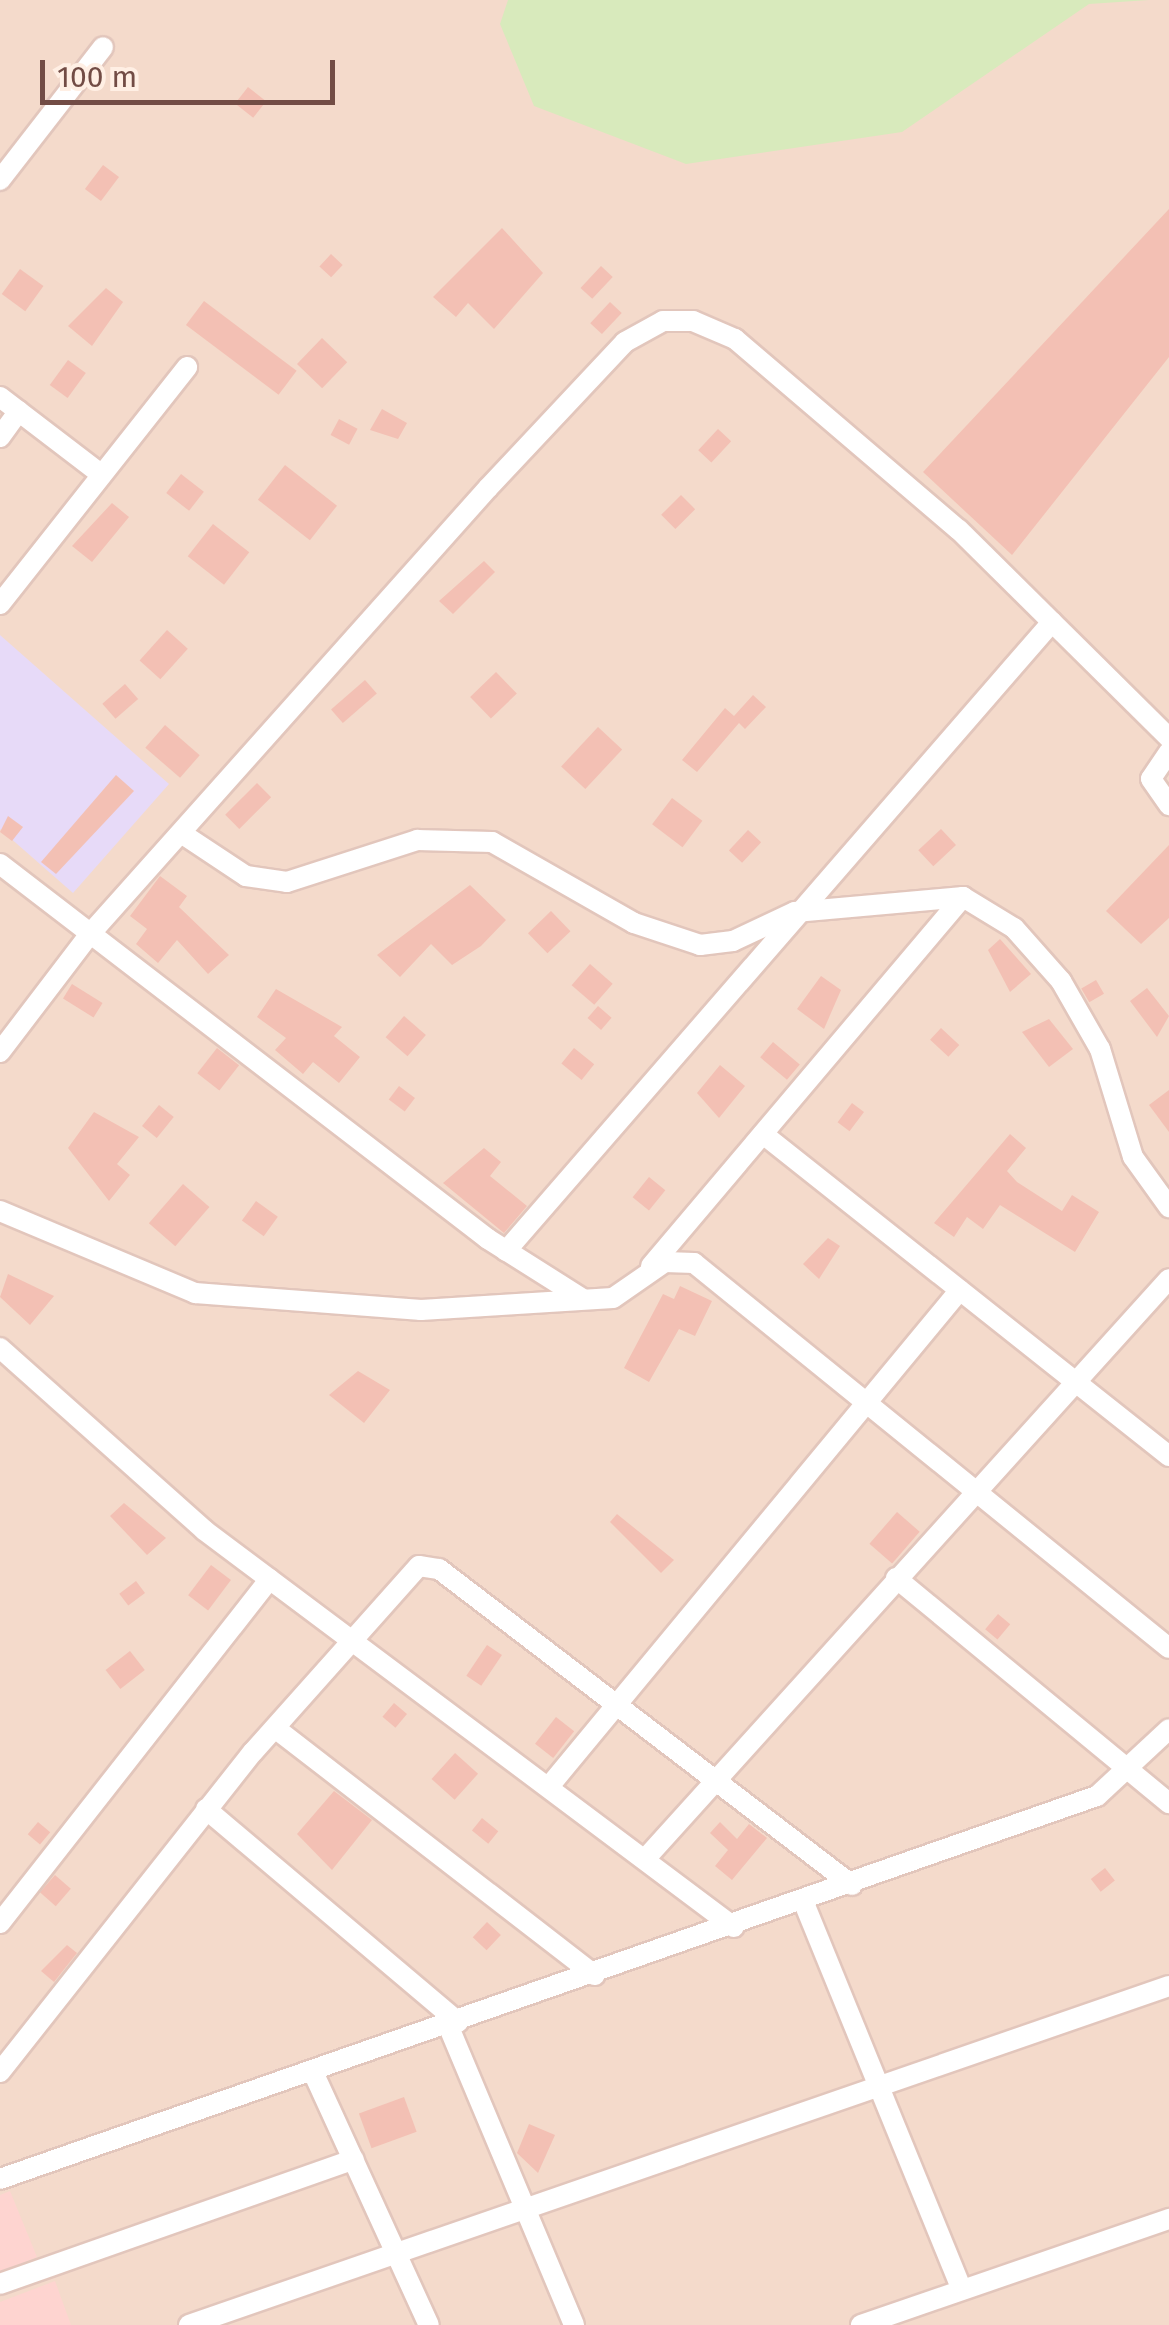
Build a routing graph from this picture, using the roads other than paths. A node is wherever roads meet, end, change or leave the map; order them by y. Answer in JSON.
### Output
{"nodes":[{"id":1,"x":102,"y":48,"type":"dead end"},
{"id":2,"x":0,"y":180,"type":"edge"},
{"id":3,"x":187,"y":367,"type":"dead end"},
{"id":4,"x":0,"y":397,"type":"edge"},
{"id":5,"x":19,"y":412,"type":"junction"},
{"id":6,"x":0,"y":436,"type":"edge"},
{"id":7,"x":102,"y":475,"type":"junction"},
{"id":8,"x":0,"y":604,"type":"edge"},
{"id":9,"x":1052,"y":622,"type":"junction"},
{"id":10,"x":1169,"y":738,"type":"edge"},
{"id":11,"x":1169,"y":752,"type":"edge"},
{"id":12,"x":1169,"y":805,"type":"edge"},
{"id":13,"x":181,"y":834,"type":"junction"},
{"id":14,"x":0,"y":864,"type":"edge"},
{"id":15,"x":963,"y":897,"type":"junction"},
{"id":16,"x":795,"y":912,"type":"junction"},
{"id":17,"x":90,"y":934,"type":"junction"},
{"id":18,"x":0,"y":1052,"type":"edge"},
{"id":19,"x":763,"y":1134,"type":"junction"},
{"id":20,"x":1169,"y":1207,"type":"edge"},
{"id":21,"x":0,"y":1211,"type":"edge"},
{"id":22,"x":506,"y":1251,"type":"junction"},
{"id":23,"x":648,"y":1270,"type":"junction"},
{"id":24,"x":1169,"y":1279,"type":"edge"},
{"id":25,"x":960,"y":1290,"type":"junction"},
{"id":26,"x":584,"y":1300,"type":"junction"},
{"id":27,"x":0,"y":1348,"type":"edge"},
{"id":28,"x":1075,"y":1382,"type":"junction"},
{"id":29,"x":865,"y":1396,"type":"junction"},
{"id":30,"x":1169,"y":1456,"type":"edge"},
{"id":31,"x":979,"y":1489,"type":"junction"},
{"id":32,"x":270,"y":1578,"type":"junction"},
{"id":33,"x":896,"y":1578,"type":"junction"},
{"id":34,"x":349,"y":1639,"type":"junction"},
{"id":35,"x":1169,"y":1648,"type":"edge"},
{"id":36,"x":617,"y":1702,"type":"junction"},
{"id":37,"x":274,"y":1728,"type":"junction"},
{"id":38,"x":1169,"y":1729,"type":"edge"},
{"id":39,"x":1133,"y":1770,"type":"junction"},
{"id":40,"x":714,"y":1776,"type":"junction"},
{"id":41,"x":551,"y":1784,"type":"junction"},
{"id":42,"x":1169,"y":1803,"type":"edge"},
{"id":43,"x":206,"y":1809,"type":"junction"},
{"id":44,"x":646,"y":1858,"type":"junction"},
{"id":45,"x":852,"y":1886,"type":"junction"},
{"id":46,"x":804,"y":1902,"type":"junction"},
{"id":47,"x":0,"y":1923,"type":"edge"},
{"id":48,"x":734,"y":1927,"type":"junction"},
{"id":49,"x":594,"y":1975,"type":"junction"},
{"id":50,"x":1169,"y":1986,"type":"edge"},
{"id":51,"x":453,"y":2024,"type":"junction"},
{"id":52,"x":0,"y":2072,"type":"edge"},
{"id":53,"x":313,"y":2072,"type":"junction"},
{"id":54,"x":881,"y":2087,"type":"junction"},
{"id":55,"x":354,"y":2159,"type":"junction"},
{"id":56,"x":0,"y":2179,"type":"edge"},
{"id":57,"x":526,"y":2212,"type":"junction"},
{"id":58,"x":1169,"y":2219,"type":"edge"},
{"id":59,"x":398,"y":2255,"type":"junction"},
{"id":60,"x":0,"y":2284,"type":"edge"},
{"id":61,"x":961,"y":2288,"type":"junction"},
{"id":62,"x":203,"y":2322,"type":"edge"},
{"id":63,"x":429,"y":2325,"type":"edge"},
{"id":64,"x":574,"y":2325,"type":"edge"},
{"id":65,"x":862,"y":2325,"type":"edge"}],
"edges":[{"from":1,"to":2,"type":"street"},
{"from":3,"to":7,"type":"street"},
{"from":4,"to":5,"type":"street"},
{"from":5,"to":6,"type":"street"},
{"from":5,"to":7,"type":"street"},
{"from":7,"to":8,"type":"street"},
{"from":9,"to":10,"type":"street"},
{"from":9,"to":13,"type":"street"},
{"from":9,"to":16,"type":"street"},
{"from":11,"to":12,"type":"street"},
{"from":13,"to":16,"type":"street"},
{"from":13,"to":17,"type":"street"},
{"from":14,"to":17,"type":"street"},
{"from":15,"to":16,"type":"street"},
{"from":15,"to":19,"type":"street"},
{"from":15,"to":20,"type":"street"},
{"from":16,"to":22,"type":"street"},
{"from":17,"to":18,"type":"street"},
{"from":17,"to":22,"type":"street"},
{"from":19,"to":23,"type":"street"},
{"from":19,"to":25,"type":"street"},
{"from":21,"to":26,"type":"street"},
{"from":22,"to":26,"type":"street"},
{"from":23,"to":26,"type":"street"},
{"from":23,"to":29,"type":"street"},
{"from":24,"to":28,"type":"street"},
{"from":25,"to":28,"type":"street"},
{"from":25,"to":29,"type":"street"},
{"from":27,"to":32,"type":"street"},
{"from":28,"to":30,"type":"street"},
{"from":28,"to":31,"type":"street"},
{"from":29,"to":31,"type":"street"},
{"from":29,"to":36,"type":"street"},
{"from":31,"to":33,"type":"street"},
{"from":31,"to":35,"type":"street"},
{"from":32,"to":34,"type":"street"},
{"from":32,"to":47,"type":"street"},
{"from":33,"to":39,"type":"street"},
{"from":33,"to":40,"type":"street"},
{"from":34,"to":36,"type":"street"},
{"from":34,"to":37,"type":"street"},
{"from":34,"to":41,"type":"street"},
{"from":36,"to":40,"type":"street"},
{"from":36,"to":41,"type":"street"},
{"from":37,"to":43,"type":"street"},
{"from":37,"to":49,"type":"street"},
{"from":38,"to":39,"type":"street"},
{"from":39,"to":42,"type":"street"},
{"from":39,"to":45,"type":"street"},
{"from":40,"to":44,"type":"street"},
{"from":40,"to":45,"type":"street"},
{"from":41,"to":44,"type":"street"},
{"from":43,"to":51,"type":"street"},
{"from":43,"to":52,"type":"street"},
{"from":44,"to":48,"type":"street"},
{"from":45,"to":46,"type":"street"},
{"from":46,"to":48,"type":"street"},
{"from":46,"to":54,"type":"street"},
{"from":48,"to":49,"type":"street"},
{"from":49,"to":51,"type":"street"},
{"from":50,"to":54,"type":"street"},
{"from":51,"to":53,"type":"street"},
{"from":51,"to":57,"type":"street"},
{"from":53,"to":55,"type":"street"},
{"from":53,"to":56,"type":"street"},
{"from":54,"to":57,"type":"street"},
{"from":54,"to":61,"type":"street"},
{"from":55,"to":59,"type":"street"},
{"from":55,"to":60,"type":"street"},
{"from":57,"to":59,"type":"street"},
{"from":57,"to":64,"type":"street"},
{"from":58,"to":61,"type":"street"},
{"from":59,"to":62,"type":"street"},
{"from":59,"to":63,"type":"street"},
{"from":61,"to":65,"type":"street"}]}
